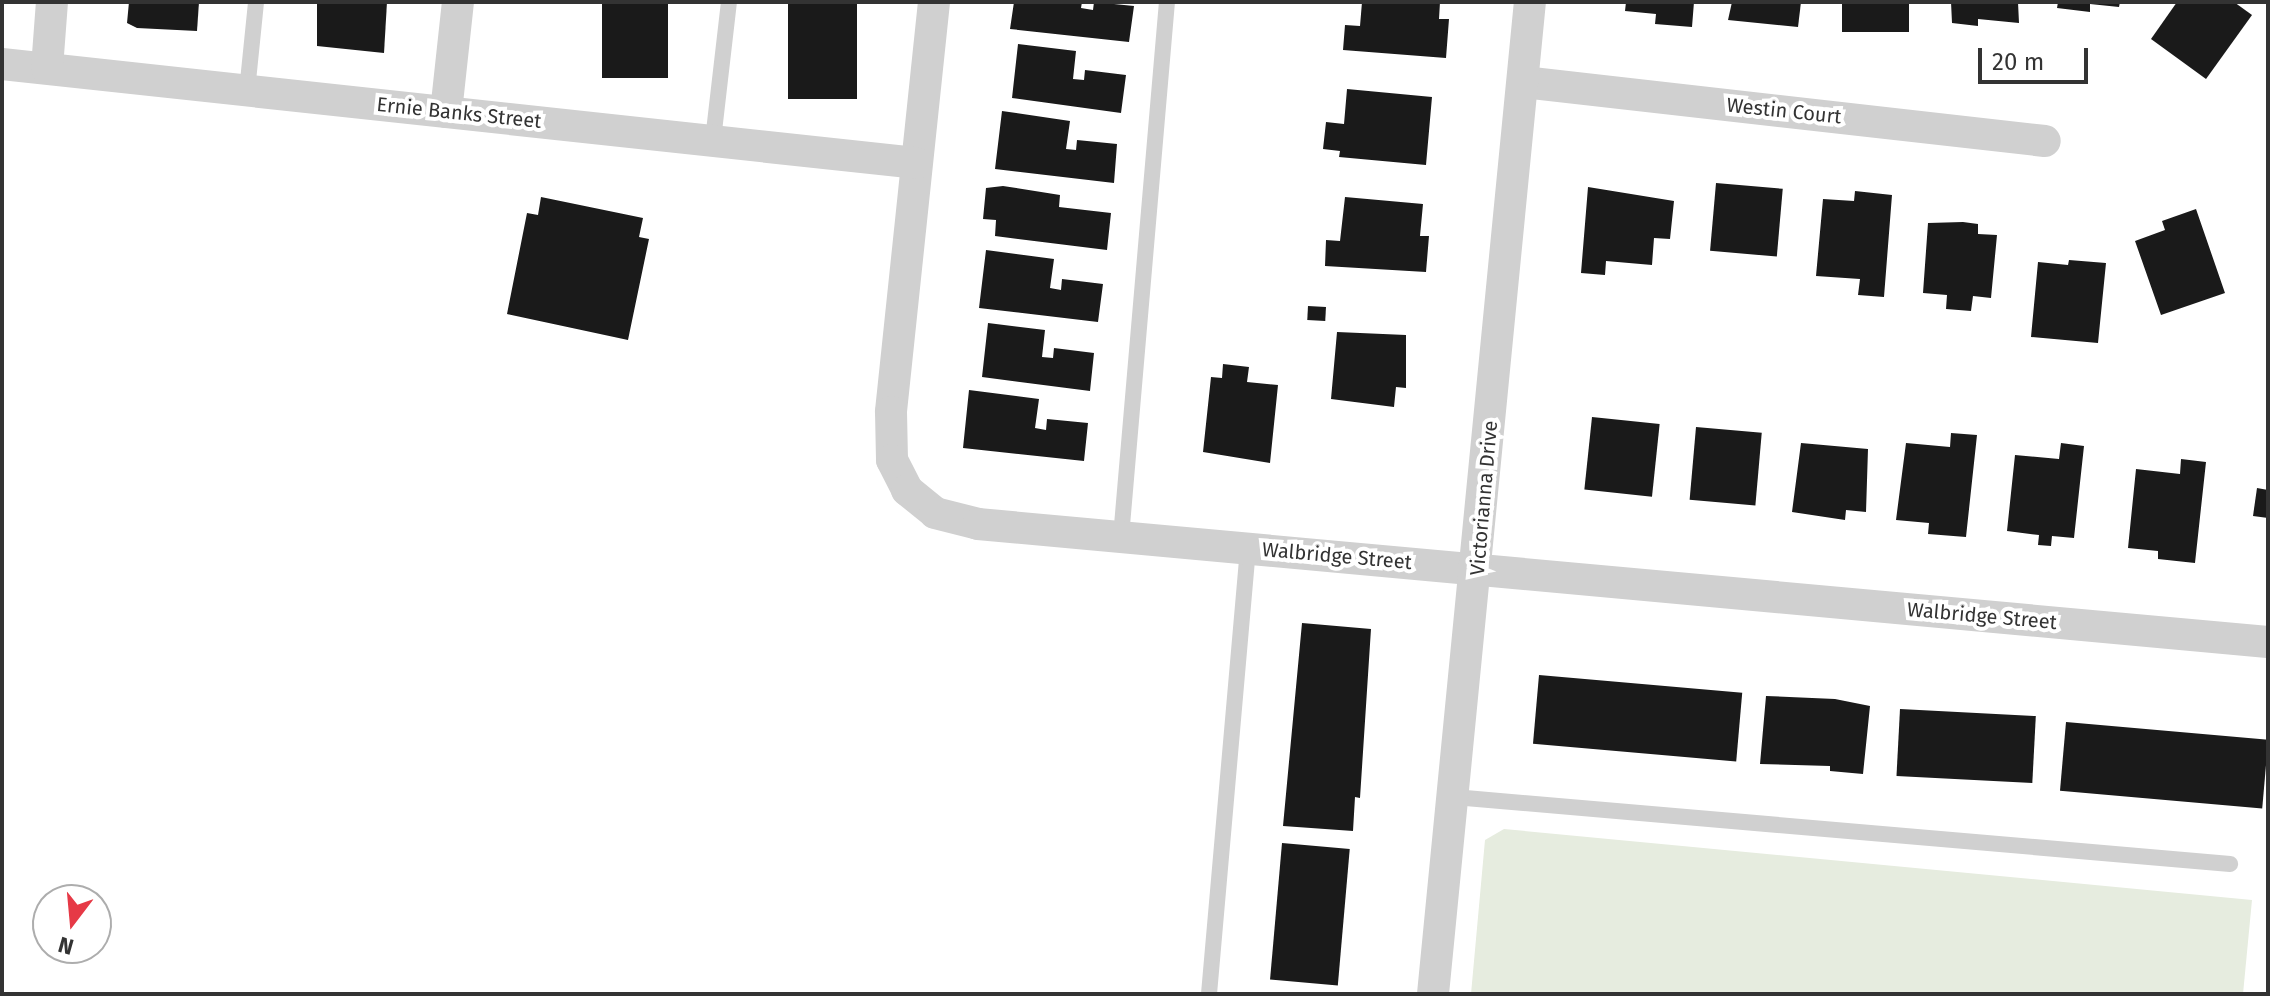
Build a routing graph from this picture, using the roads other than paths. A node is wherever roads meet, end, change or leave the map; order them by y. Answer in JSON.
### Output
{"nodes":[{"id":1,"x":52,"y":2,"type":"edge"},
{"id":2,"x":256,"y":2,"type":"edge"},
{"id":3,"x":458,"y":2,"type":"edge"},
{"id":4,"x":729,"y":2,"type":"edge"},
{"id":5,"x":934,"y":2,"type":"edge"},
{"id":6,"x":1167,"y":2,"type":"edge"},
{"id":7,"x":1530,"y":2,"type":"edge"},
{"id":8,"x":2,"y":64,"type":"edge"},
{"id":9,"x":47,"y":68,"type":"junction"},
{"id":10,"x":1523,"y":82,"type":"junction"},
{"id":11,"x":247,"y":91,"type":"junction"},
{"id":12,"x":446,"y":112,"type":"junction"},
{"id":13,"x":713,"y":140,"type":"junction"},
{"id":14,"x":2045,"y":141,"type":"dead end"},
{"id":15,"x":916,"y":163,"type":"junction"},
{"id":16,"x":1121,"y":537,"type":"junction"},
{"id":17,"x":1248,"y":548,"type":"junction"},
{"id":18,"x":1478,"y":568,"type":"junction"},
{"id":19,"x":2268,"y":642,"type":"edge"},
{"id":20,"x":1454,"y":797,"type":"junction"},
{"id":21,"x":2230,"y":864,"type":"dead end"},
{"id":22,"x":1209,"y":994,"type":"edge"},
{"id":23,"x":1433,"y":994,"type":"edge"}],
"edges":[{"from":1,"to":9,"type":"street"},
{"from":2,"to":11,"type":"lane"},
{"from":3,"to":12,"type":"street"},
{"from":4,"to":13,"type":"lane"},
{"from":5,"to":15,"type":"street","name":"Walbridge Street"},
{"from":6,"to":16,"type":"lane"},
{"from":7,"to":10,"type":"street","name":"Victorianna Drive"},
{"from":8,"to":9,"type":"street","name":"Ernie Banks Street"},
{"from":9,"to":11,"type":"street","name":"Ernie Banks Street"},
{"from":10,"to":14,"type":"street","name":"Westin Court"},
{"from":10,"to":18,"type":"street","name":"Victorianna Drive"},
{"from":11,"to":12,"type":"street","name":"Ernie Banks Street"},
{"from":12,"to":13,"type":"street","name":"Ernie Banks Street"},
{"from":13,"to":15,"type":"street","name":"Ernie Banks Street"},
{"from":15,"to":16,"type":"street","name":"Walbridge Street"},
{"from":16,"to":17,"type":"street","name":"Walbridge Street"},
{"from":17,"to":18,"type":"street","name":"Walbridge Street"},
{"from":17,"to":22,"type":"lane"},
{"from":18,"to":19,"type":"street","name":"Walbridge Street"},
{"from":18,"to":20,"type":"street","name":"Victorianna Drive"},
{"from":20,"to":21,"type":"lane"},
{"from":20,"to":23,"type":"street","name":"Victorianna Drive"}]}
